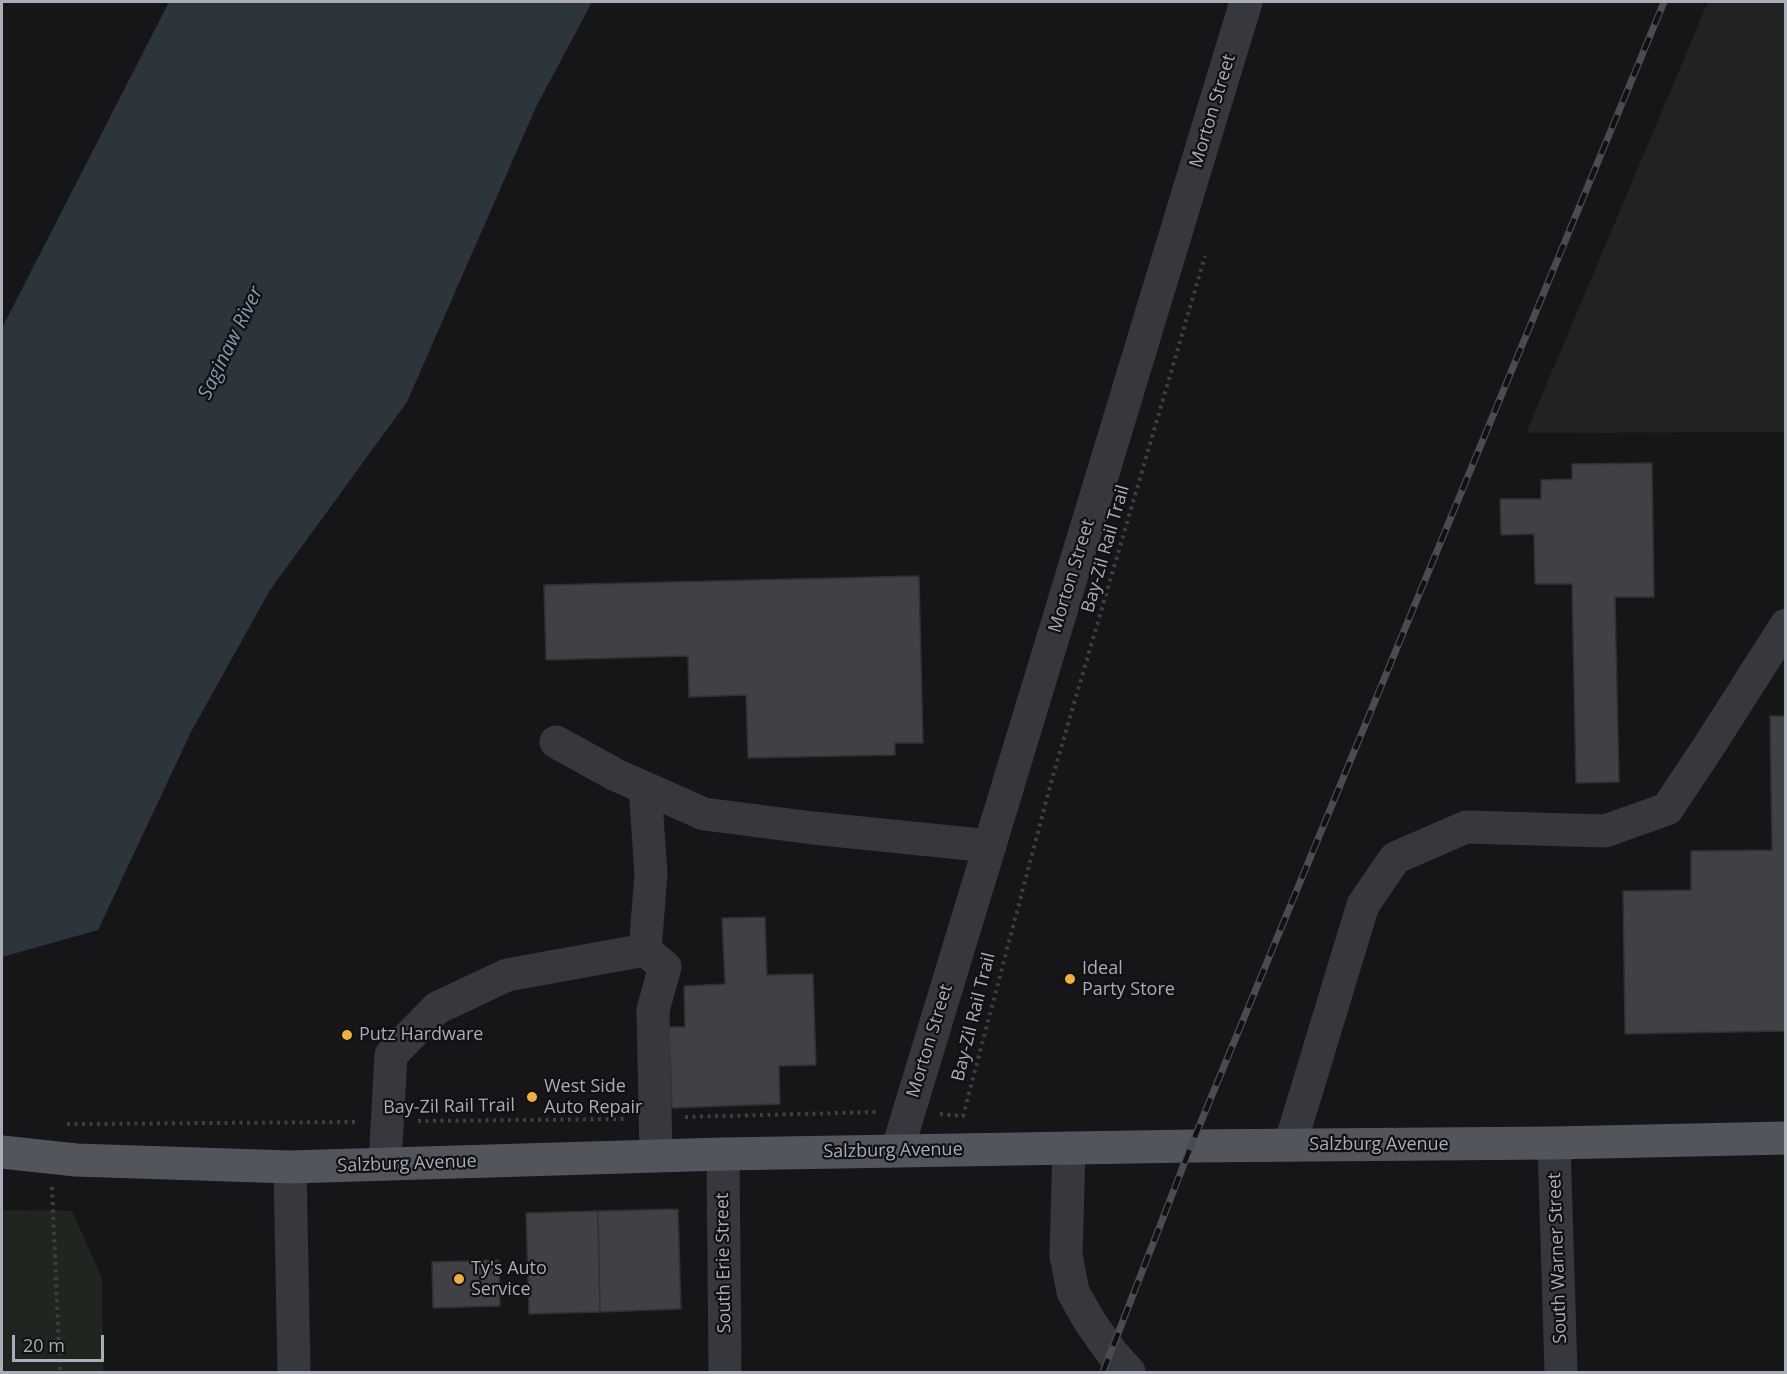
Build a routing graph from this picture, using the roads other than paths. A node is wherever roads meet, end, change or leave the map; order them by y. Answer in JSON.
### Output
{"nodes":[{"id":1,"x":1246,"y":2,"type":"edge"},
{"id":2,"x":1785,"y":625,"type":"edge"},
{"id":3,"x":556,"y":742,"type":"dead end"},
{"id":4,"x":645,"y":788,"type":"junction"},
{"id":5,"x":990,"y":846,"type":"junction"},
{"id":6,"x":645,"y":950,"type":"junction"},
{"id":7,"x":1785,"y":1138,"type":"edge"},
{"id":8,"x":1554,"y":1143,"type":"junction"},
{"id":9,"x":1290,"y":1145,"type":"junction"},
{"id":10,"x":1069,"y":1148,"type":"junction"},
{"id":11,"x":897,"y":1151,"type":"junction"},
{"id":12,"x":2,"y":1152,"type":"edge"},
{"id":13,"x":723,"y":1154,"type":"junction"},
{"id":14,"x":656,"y":1156,"type":"junction"},
{"id":15,"x":385,"y":1164,"type":"junction"},
{"id":16,"x":290,"y":1167,"type":"junction"},
{"id":17,"x":294,"y":1372,"type":"edge"},
{"id":18,"x":725,"y":1372,"type":"edge"},
{"id":19,"x":1129,"y":1372,"type":"edge"},
{"id":20,"x":1561,"y":1372,"type":"edge"}],
"edges":[{"from":1,"to":5,"type":"street","name":"Morton Street"},
{"from":2,"to":9,"type":"street"},
{"from":3,"to":4,"type":"street"},
{"from":4,"to":5,"type":"street"},
{"from":4,"to":6,"type":"street"},
{"from":5,"to":11,"type":"street","name":"Morton Street"},
{"from":6,"to":14,"type":"street"},
{"from":6,"to":15,"type":"street"},
{"from":7,"to":8,"type":"main road","name":"Salzburg Avenue"},
{"from":8,"to":9,"type":"main road","name":"Salzburg Avenue"},
{"from":8,"to":20,"type":"street","name":"South Warner Street"},
{"from":9,"to":10,"type":"main road","name":"Salzburg Avenue"},
{"from":10,"to":11,"type":"main road","name":"Salzburg Avenue"},
{"from":10,"to":19,"type":"street"},
{"from":11,"to":13,"type":"main road","name":"Salzburg Avenue"},
{"from":12,"to":16,"type":"main road","name":"Salzburg Avenue"},
{"from":13,"to":14,"type":"main road","name":"Salzburg Avenue"},
{"from":13,"to":18,"type":"street","name":"South Erie Street"},
{"from":14,"to":15,"type":"main road","name":"Salzburg Avenue"},
{"from":15,"to":16,"type":"main road","name":"Salzburg Avenue"},
{"from":16,"to":17,"type":"street"}]}
